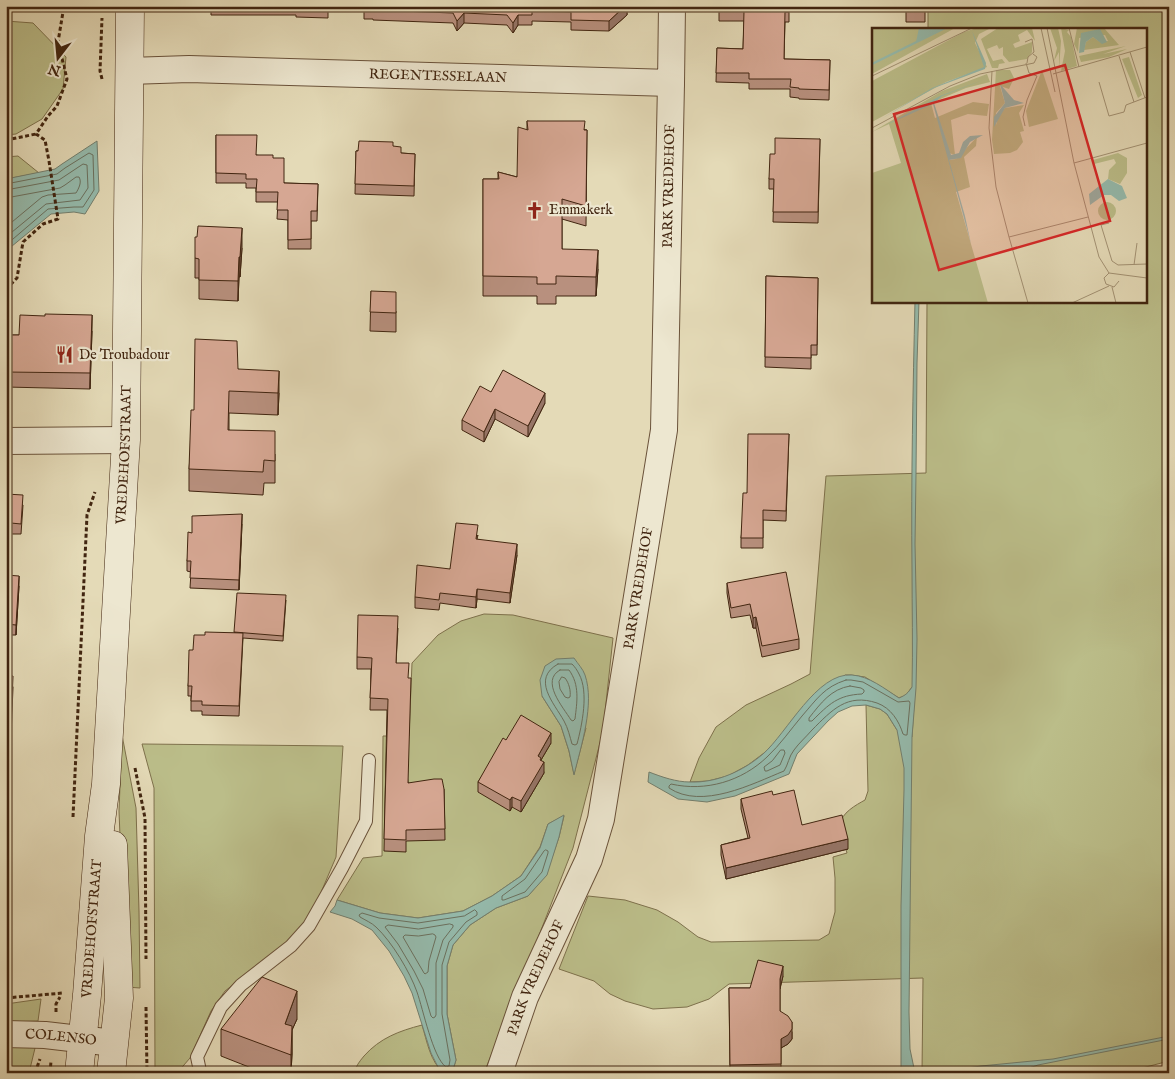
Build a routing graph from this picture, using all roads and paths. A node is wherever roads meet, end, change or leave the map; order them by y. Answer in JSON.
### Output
{"nodes":[{"id":1,"x":64,"y":6,"type":"edge"},
{"id":2,"x":130,"y":6,"type":"edge"},
{"id":3,"x":672,"y":6,"type":"edge"},
{"id":4,"x":103,"y":12,"type":"dead end"},
{"id":5,"x":129,"y":71,"type":"junction"},
{"id":6,"x":102,"y":81,"type":"dead end"},
{"id":7,"x":671,"y":83,"type":"junction"},
{"id":8,"x":36,"y":134,"type":"junction"},
{"id":9,"x":6,"y":140,"type":"edge"},
{"id":10,"x":6,"y":289,"type":"edge"},
{"id":11,"x":126,"y":440,"type":"junction"},
{"id":12,"x":6,"y":441,"type":"edge"},
{"id":13,"x":97,"y":488,"type":"dead end"},
{"id":14,"x":369,"y":760,"type":"dead end"},
{"id":15,"x":106,"y":784,"type":"junction"},
{"id":16,"x":73,"y":820,"type":"dead end"},
{"id":17,"x":64,"y":985,"type":"dead end"},
{"id":18,"x":6,"y":998,"type":"edge"},
{"id":19,"x":146,"y":1000,"type":"dead end"},
{"id":20,"x":6,"y":1034,"type":"edge"},
{"id":21,"x":83,"y":1039,"type":"junction"},
{"id":22,"x":114,"y":1043,"type":"junction"},
{"id":23,"x":80,"y":1073,"type":"edge"},
{"id":24,"x":112,"y":1073,"type":"edge"},
{"id":25,"x":147,"y":1073,"type":"edge"},
{"id":26,"x":203,"y":1073,"type":"edge"},
{"id":27,"x":499,"y":1073,"type":"edge"}],
"edges":[{"from":1,"to":8,"type":"path"},
{"from":2,"to":5,"type":"main road","name":"VREDEHOFSTRAAT"},
{"from":3,"to":7,"type":"street"},
{"from":4,"to":6,"type":"path"},
{"from":5,"to":7,"type":"street","name":"REGENTESSELAAN"},
{"from":5,"to":11,"type":"main road","name":"VREDEHOFSTRAAT"},
{"from":7,"to":27,"type":"street","name":"PARK VREDEHOF"},
{"from":8,"to":9,"type":"path"},
{"from":8,"to":10,"type":"path"},
{"from":11,"to":12,"type":"street"},
{"from":11,"to":15,"type":"main road","name":"VREDEHOFSTRAAT"},
{"from":13,"to":16,"type":"path"},
{"from":14,"to":26,"type":"lane"},
{"from":15,"to":21,"type":"main road","name":"VREDEHOFSTRAAT"},
{"from":15,"to":22,"type":"main road","name":"VREDEHOFSTRAAT"},
{"from":17,"to":18,"type":"path"},
{"from":19,"to":25,"type":"path"},
{"from":20,"to":21,"type":"street","name":"COLENSO"},
{"from":21,"to":22,"type":"street","name":"COLENSO"},
{"from":21,"to":23,"type":"main road","name":"VREDEHOFSTRAAT"},
{"from":22,"to":24,"type":"main road","name":"VREDEHOFSTRAAT"}]}
